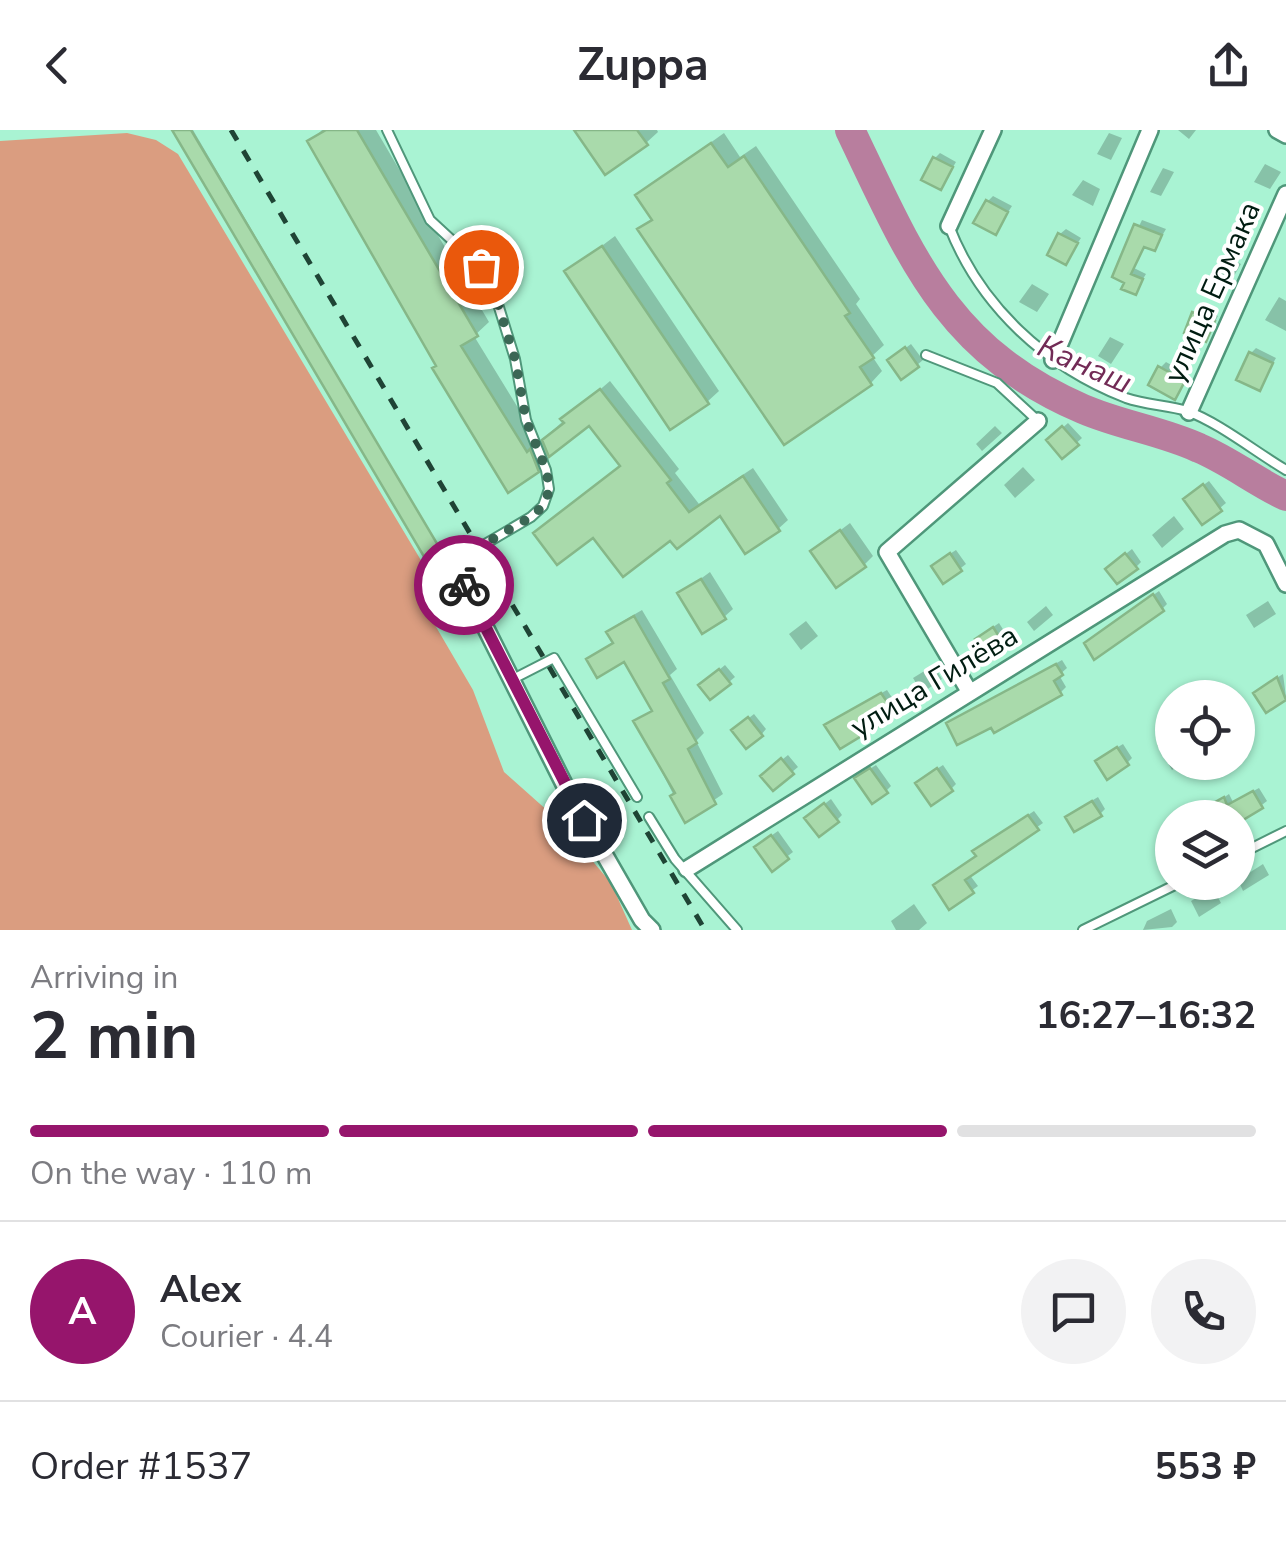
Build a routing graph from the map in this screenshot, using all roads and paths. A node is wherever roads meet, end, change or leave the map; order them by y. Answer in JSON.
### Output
{"nodes":[{"id":1,"x":387,"y":130,"type":"edge"},
{"id":2,"x":993,"y":130,"type":"edge"},
{"id":3,"x":1150,"y":130,"type":"edge"},
{"id":4,"x":1277,"y":130,"type":"edge"},
{"id":5,"x":1286,"y":136,"type":"edge"},
{"id":6,"x":1286,"y":194,"type":"edge"},
{"id":7,"x":949,"y":226,"type":"joint"},
{"id":8,"x":926,"y":356,"type":"dead end"},
{"id":9,"x":1053,"y":360,"type":"junction"},
{"id":10,"x":1189,"y":412,"type":"junction"},
{"id":11,"x":1038,"y":421,"type":"joint"},
{"id":12,"x":1286,"y":470,"type":"edge"},
{"id":13,"x":453,"y":562,"type":"joint"},
{"id":14,"x":1286,"y":584,"type":"edge"},
{"id":15,"x":510,"y":681,"type":"junction"},
{"id":16,"x":969,"y":691,"type":"junction"},
{"id":17,"x":637,"y":797,"type":"dead end"},
{"id":18,"x":649,"y":817,"type":"dead end"},
{"id":19,"x":1286,"y":831,"type":"edge"},
{"id":20,"x":1255,"y":846,"type":"edge"},
{"id":21,"x":687,"y":869,"type":"junction"},
{"id":22,"x":1155,"y":895,"type":"edge"},
{"id":23,"x":652,"y":930,"type":"edge"},
{"id":24,"x":737,"y":930,"type":"edge"},
{"id":25,"x":1083,"y":930,"type":"edge"}],
"edges":[{"from":1,"to":13,"type":"lane"},
{"from":2,"to":7,"type":"street"},
{"from":3,"to":9,"type":"street"},
{"from":4,"to":5,"type":"street"},
{"from":6,"to":10,"type":"street","name":"улица Ермака"},
{"from":7,"to":9,"type":"lane"},
{"from":8,"to":11,"type":"lane"},
{"from":9,"to":10,"type":"lane"},
{"from":10,"to":12,"type":"lane"},
{"from":11,"to":16,"type":"street"},
{"from":13,"to":15,"type":"street"},
{"from":14,"to":16,"type":"street","name":"улица Гилёва"},
{"from":15,"to":17,"type":"lane"},
{"from":15,"to":23,"type":"street"},
{"from":16,"to":21,"type":"street","name":"улица Гилёва"},
{"from":18,"to":21,"type":"lane"},
{"from":19,"to":20,"type":"lane"},
{"from":21,"to":24,"type":"lane"},
{"from":22,"to":25,"type":"lane"}]}
